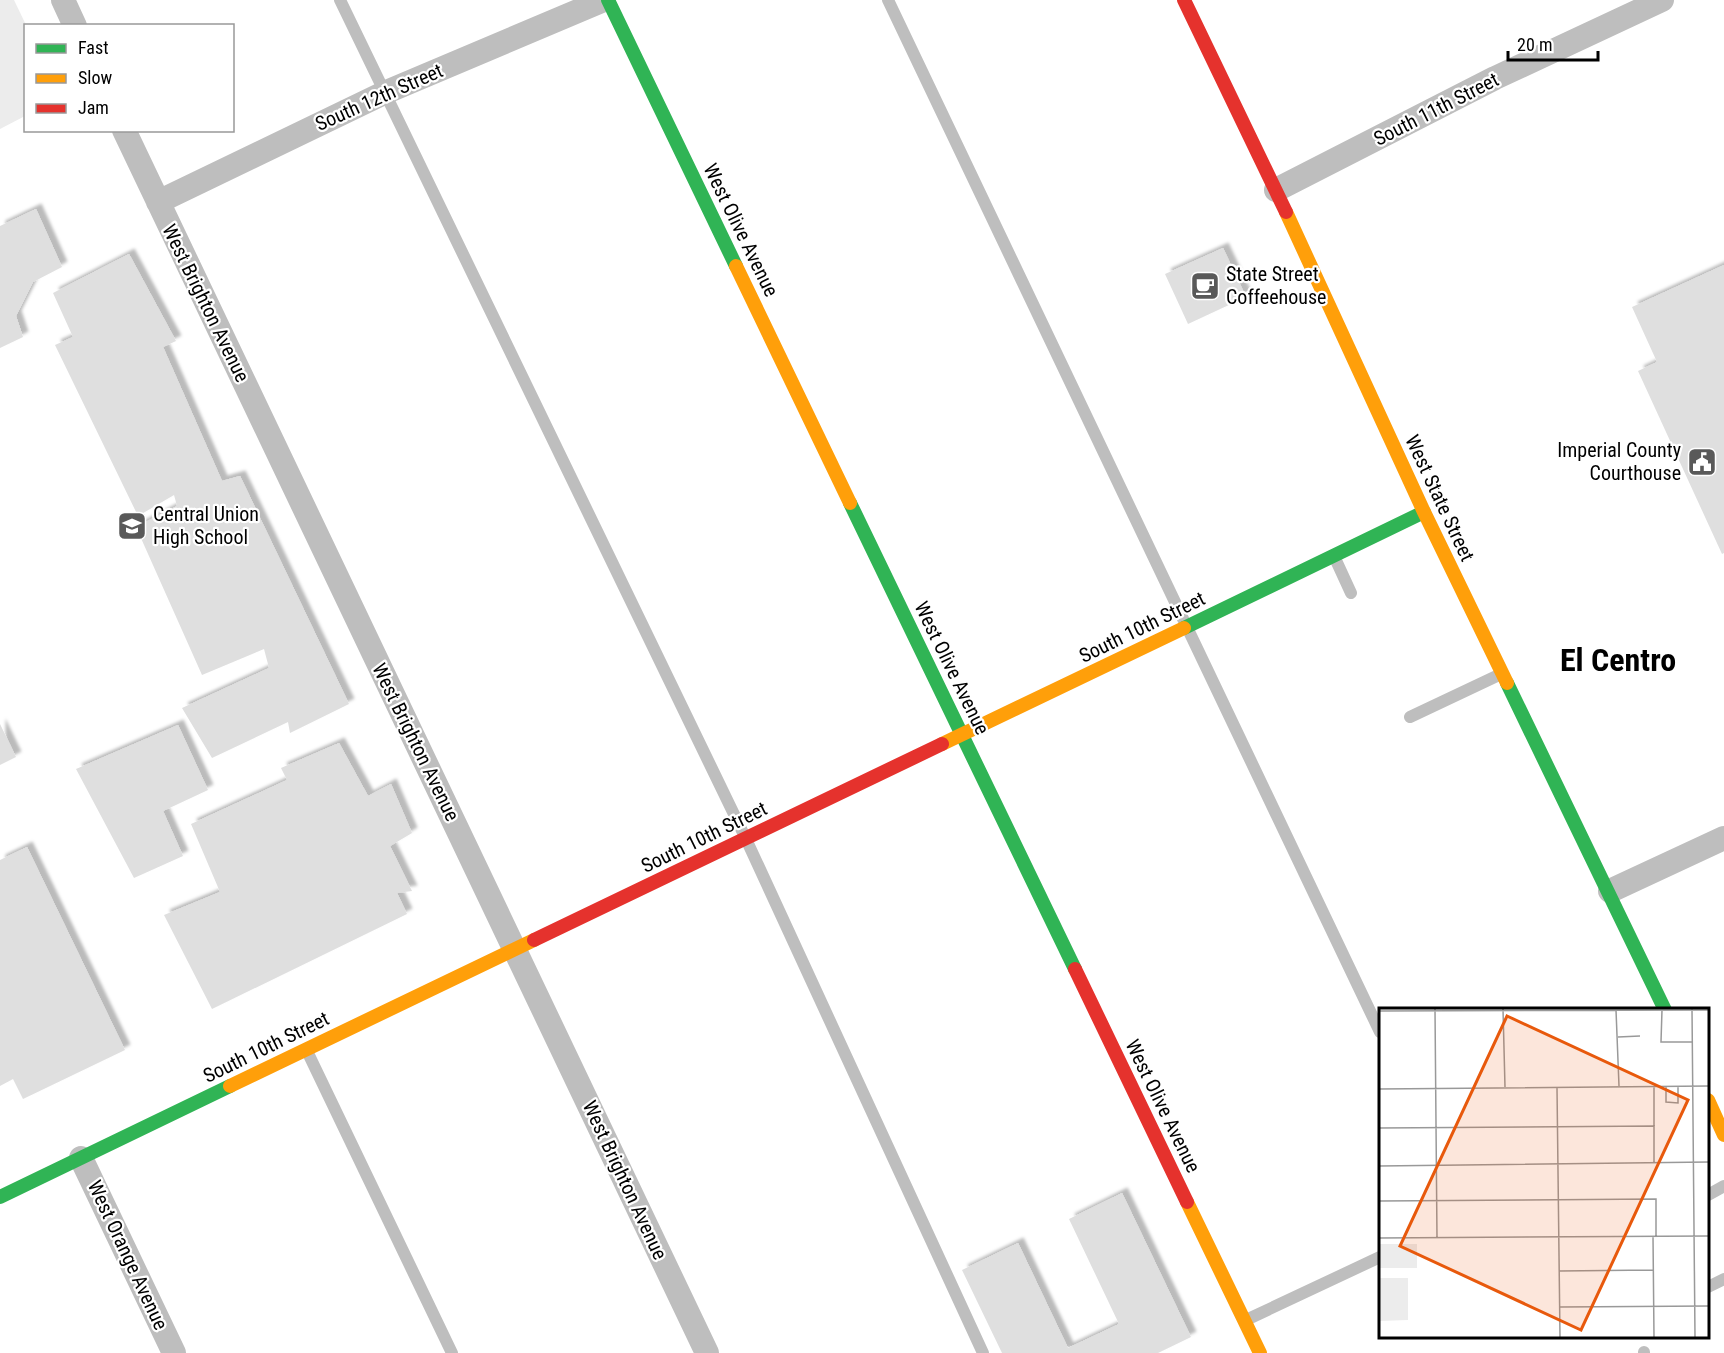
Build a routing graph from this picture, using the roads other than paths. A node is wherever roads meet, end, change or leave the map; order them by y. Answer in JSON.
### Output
{"nodes":[{"id":1,"x":63,"y":0,"type":"edge"},
{"id":2,"x":340,"y":0,"type":"edge"},
{"id":3,"x":606,"y":0,"type":"edge"},
{"id":4,"x":888,"y":0,"type":"edge"},
{"id":5,"x":1184,"y":0,"type":"edge"},
{"id":6,"x":1662,"y":0,"type":"edge"},
{"id":7,"x":74,"y":24,"type":"edge"},
{"id":8,"x":384,"y":93,"type":"junction"},
{"id":9,"x":125,"y":132,"type":"edge"},
{"id":10,"x":1276,"y":190,"type":"junction"},
{"id":11,"x":158,"y":202,"type":"junction"},
{"id":12,"x":1424,"y":513,"type":"junction"},
{"id":13,"x":1334,"y":556,"type":"junction"},
{"id":14,"x":1351,"y":593,"type":"dead end"},
{"id":15,"x":1189,"y":626,"type":"junction"},
{"id":16,"x":1503,"y":673,"type":"junction"},
{"id":17,"x":1410,"y":717,"type":"dead end"},
{"id":18,"x":963,"y":734,"type":"junction"},
{"id":19,"x":1724,"y":838,"type":"edge"},
{"id":20,"x":746,"y":839,"type":"junction"},
{"id":21,"x":1610,"y":891,"type":"junction"},
{"id":22,"x":515,"y":950,"type":"junction"},
{"id":23,"x":1664,"y":1008,"type":"edge"},
{"id":24,"x":1379,"y":1030,"type":"edge"},
{"id":25,"x":306,"y":1050,"type":"junction"},
{"id":26,"x":1709,"y":1105,"type":"edge"},
{"id":27,"x":1724,"y":1135,"type":"edge"},
{"id":28,"x":81,"y":1158,"type":"junction"},
{"id":29,"x":1724,"y":1186,"type":"edge"},
{"id":30,"x":1709,"y":1194,"type":"edge"},
{"id":31,"x":0,"y":1197,"type":"edge"},
{"id":32,"x":1379,"y":1257,"type":"edge"},
{"id":33,"x":1724,"y":1279,"type":"edge"},
{"id":34,"x":1709,"y":1286,"type":"edge"},
{"id":35,"x":1245,"y":1321,"type":"junction"},
{"id":36,"x":174,"y":1353,"type":"edge"},
{"id":37,"x":452,"y":1353,"type":"edge"},
{"id":38,"x":707,"y":1353,"type":"edge"},
{"id":39,"x":983,"y":1353,"type":"edge"},
{"id":40,"x":1260,"y":1353,"type":"edge"}],
"edges":[{"from":1,"to":7,"type":"street"},
{"from":2,"to":8,"type":"lane"},
{"from":3,"to":8,"type":"street","name":"South 12th Street"},
{"from":3,"to":18,"type":"street","name":"West Olive Avenue"},
{"from":4,"to":15,"type":"lane"},
{"from":5,"to":10,"type":"street","name":"West State Street"},
{"from":6,"to":10,"type":"street","name":"South 11th Street"},
{"from":8,"to":11,"type":"street","name":"South 12th Street"},
{"from":8,"to":20,"type":"lane"},
{"from":9,"to":11,"type":"street","name":"West Brighton Avenue"},
{"from":10,"to":12,"type":"street","name":"West State Street"},
{"from":11,"to":22,"type":"street","name":"West Brighton Avenue"},
{"from":12,"to":13,"type":"street","name":"South 10th Street"},
{"from":12,"to":16,"type":"street","name":"West State Street"},
{"from":13,"to":14,"type":"lane"},
{"from":13,"to":15,"type":"street","name":"South 10th Street"},
{"from":15,"to":18,"type":"street","name":"South 10th Street"},
{"from":15,"to":24,"type":"lane"},
{"from":16,"to":17,"type":"lane"},
{"from":16,"to":21,"type":"street","name":"West State Street"},
{"from":18,"to":20,"type":"street","name":"South 10th Street"},
{"from":18,"to":35,"type":"street","name":"West Olive Avenue"},
{"from":19,"to":21,"type":"street"},
{"from":20,"to":22,"type":"street","name":"South 10th Street"},
{"from":20,"to":39,"type":"lane"},
{"from":21,"to":23,"type":"street","name":"West State Street"},
{"from":22,"to":25,"type":"street","name":"South 10th Street"},
{"from":22,"to":38,"type":"street","name":"West Brighton Avenue"},
{"from":25,"to":28,"type":"street","name":"South 10th Street"},
{"from":25,"to":37,"type":"lane"},
{"from":26,"to":27,"type":"street"},
{"from":28,"to":31,"type":"street","name":"South 10th Street"},
{"from":28,"to":36,"type":"street","name":"West Orange Avenue"},
{"from":29,"to":30,"type":"lane"},
{"from":32,"to":35,"type":"lane"},
{"from":33,"to":34,"type":"lane"},
{"from":35,"to":40,"type":"street","name":"West Olive Avenue"}]}
